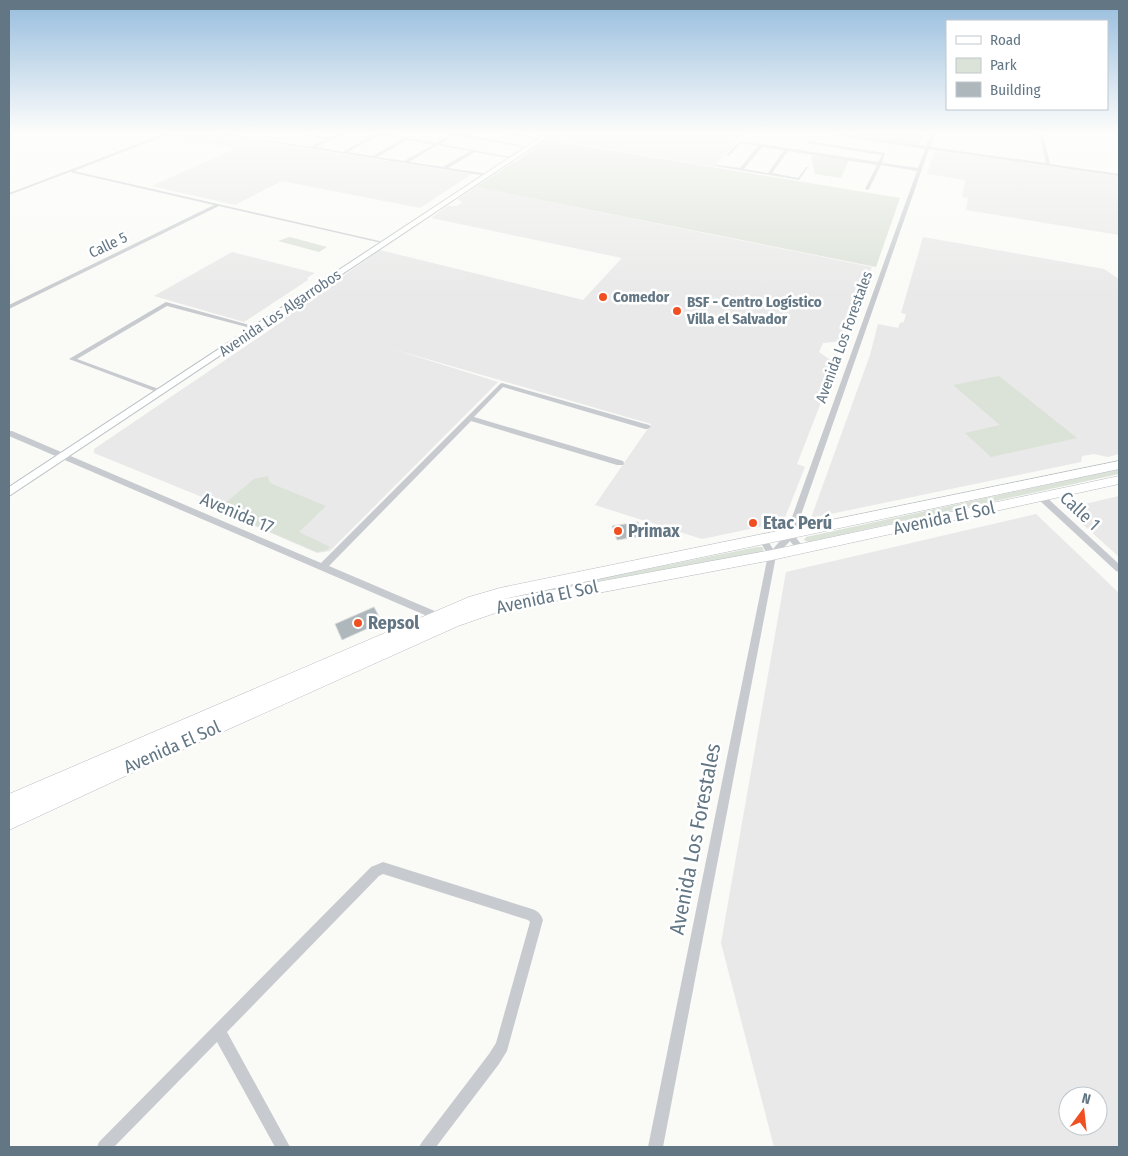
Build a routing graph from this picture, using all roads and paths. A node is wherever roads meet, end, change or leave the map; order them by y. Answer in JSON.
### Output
{"nodes":[{"id":1,"x":28,"y":187,"type":"edge"},
{"id":2,"x":139,"y":187,"type":"edge"},
{"id":3,"x":465,"y":187,"type":"edge"},
{"id":4,"x":914,"y":187,"type":"edge"},
{"id":5,"x":9,"y":194,"type":"edge"},
{"id":6,"x":218,"y":205,"type":"junction"},
{"id":7,"x":382,"y":242,"type":"junction"},
{"id":8,"x":9,"y":307,"type":"edge"},
{"id":9,"x":255,"y":327,"type":"junction"},
{"id":10,"x":159,"y":391,"type":"junction"},
{"id":11,"x":469,"y":418,"type":"junction"},
{"id":12,"x":647,"y":427,"type":"dead end"},
{"id":13,"x":9,"y":433,"type":"edge"},
{"id":14,"x":62,"y":455,"type":"junction"},
{"id":15,"x":620,"y":463,"type":"dead end"},
{"id":16,"x":1119,"y":465,"type":"edge"},
{"id":17,"x":1119,"y":480,"type":"edge"},
{"id":18,"x":9,"y":485,"type":"edge"},
{"id":19,"x":9,"y":492,"type":"edge"},
{"id":20,"x":1040,"y":497,"type":"junction"},
{"id":21,"x":790,"y":535,"type":"junction"},
{"id":22,"x":763,"y":540,"type":"junction"},
{"id":23,"x":800,"y":548,"type":"junction"},
{"id":24,"x":772,"y":554,"type":"junction"},
{"id":25,"x":323,"y":567,"type":"junction"},
{"id":26,"x":1119,"y":569,"type":"edge"},
{"id":27,"x":436,"y":616,"type":"junction"},
{"id":28,"x":453,"y":622,"type":"junction"},
{"id":29,"x":9,"y":803,"type":"edge"},
{"id":30,"x":9,"y":821,"type":"edge"},
{"id":31,"x":218,"y":1030,"type":"junction"},
{"id":32,"x":104,"y":1147,"type":"edge"},
{"id":33,"x":283,"y":1147,"type":"edge"},
{"id":34,"x":427,"y":1147,"type":"edge"},
{"id":35,"x":655,"y":1147,"type":"edge"}],
"edges":[{"from":1,"to":5,"type":"street"},
{"from":2,"to":6,"type":"street"},
{"from":3,"to":7,"type":"street","name":"Avenida Los Algarrobos"},
{"from":4,"to":21,"type":"street","name":"Avenida Los Forestales"},
{"from":6,"to":7,"type":"street"},
{"from":6,"to":8,"type":"street","name":"Calle 5"},
{"from":7,"to":9,"type":"street","name":"Avenida Los Algarrobos"},
{"from":9,"to":10,"type":"street","name":"Avenida Los Algarrobos"},
{"from":9,"to":10,"type":"street"},
{"from":10,"to":14,"type":"street","name":"Avenida Los Algarrobos"},
{"from":11,"to":12,"type":"street"},
{"from":11,"to":15,"type":"street"},
{"from":11,"to":25,"type":"street"},
{"from":13,"to":14,"type":"street","name":"Avenida 17"},
{"from":14,"to":18,"type":"street","name":"Avenida Los Algarrobos"},
{"from":14,"to":19,"type":"street","name":"Avenida Los Algarrobos"},
{"from":14,"to":25,"type":"street","name":"Avenida 17"},
{"from":16,"to":21,"type":"main road","name":"Avenida El Sol"},
{"from":17,"to":20,"type":"main road","name":"Avenida El Sol"},
{"from":20,"to":23,"type":"main road","name":"Avenida El Sol"},
{"from":20,"to":26,"type":"street","name":"Calle 1"},
{"from":21,"to":22,"type":"main road","name":"Avenida El Sol"},
{"from":21,"to":23,"type":"street"},
{"from":21,"to":24,"type":"street"},
{"from":22,"to":24,"type":"street"},
{"from":22,"to":27,"type":"main road","name":"Avenida El Sol"},
{"from":23,"to":24,"type":"main road","name":"Avenida El Sol"},
{"from":24,"to":28,"type":"main road","name":"Avenida El Sol"},
{"from":24,"to":35,"type":"street","name":"Avenida Los Forestales"},
{"from":25,"to":27,"type":"street","name":"Avenida 17"},
{"from":27,"to":28,"type":"street","name":"Avenida 17"},
{"from":27,"to":29,"type":"main road","name":"Avenida El Sol"},
{"from":28,"to":30,"type":"main road","name":"Avenida El Sol"},
{"from":31,"to":32,"type":"street"},
{"from":31,"to":33,"type":"street"},
{"from":31,"to":34,"type":"street"}]}
